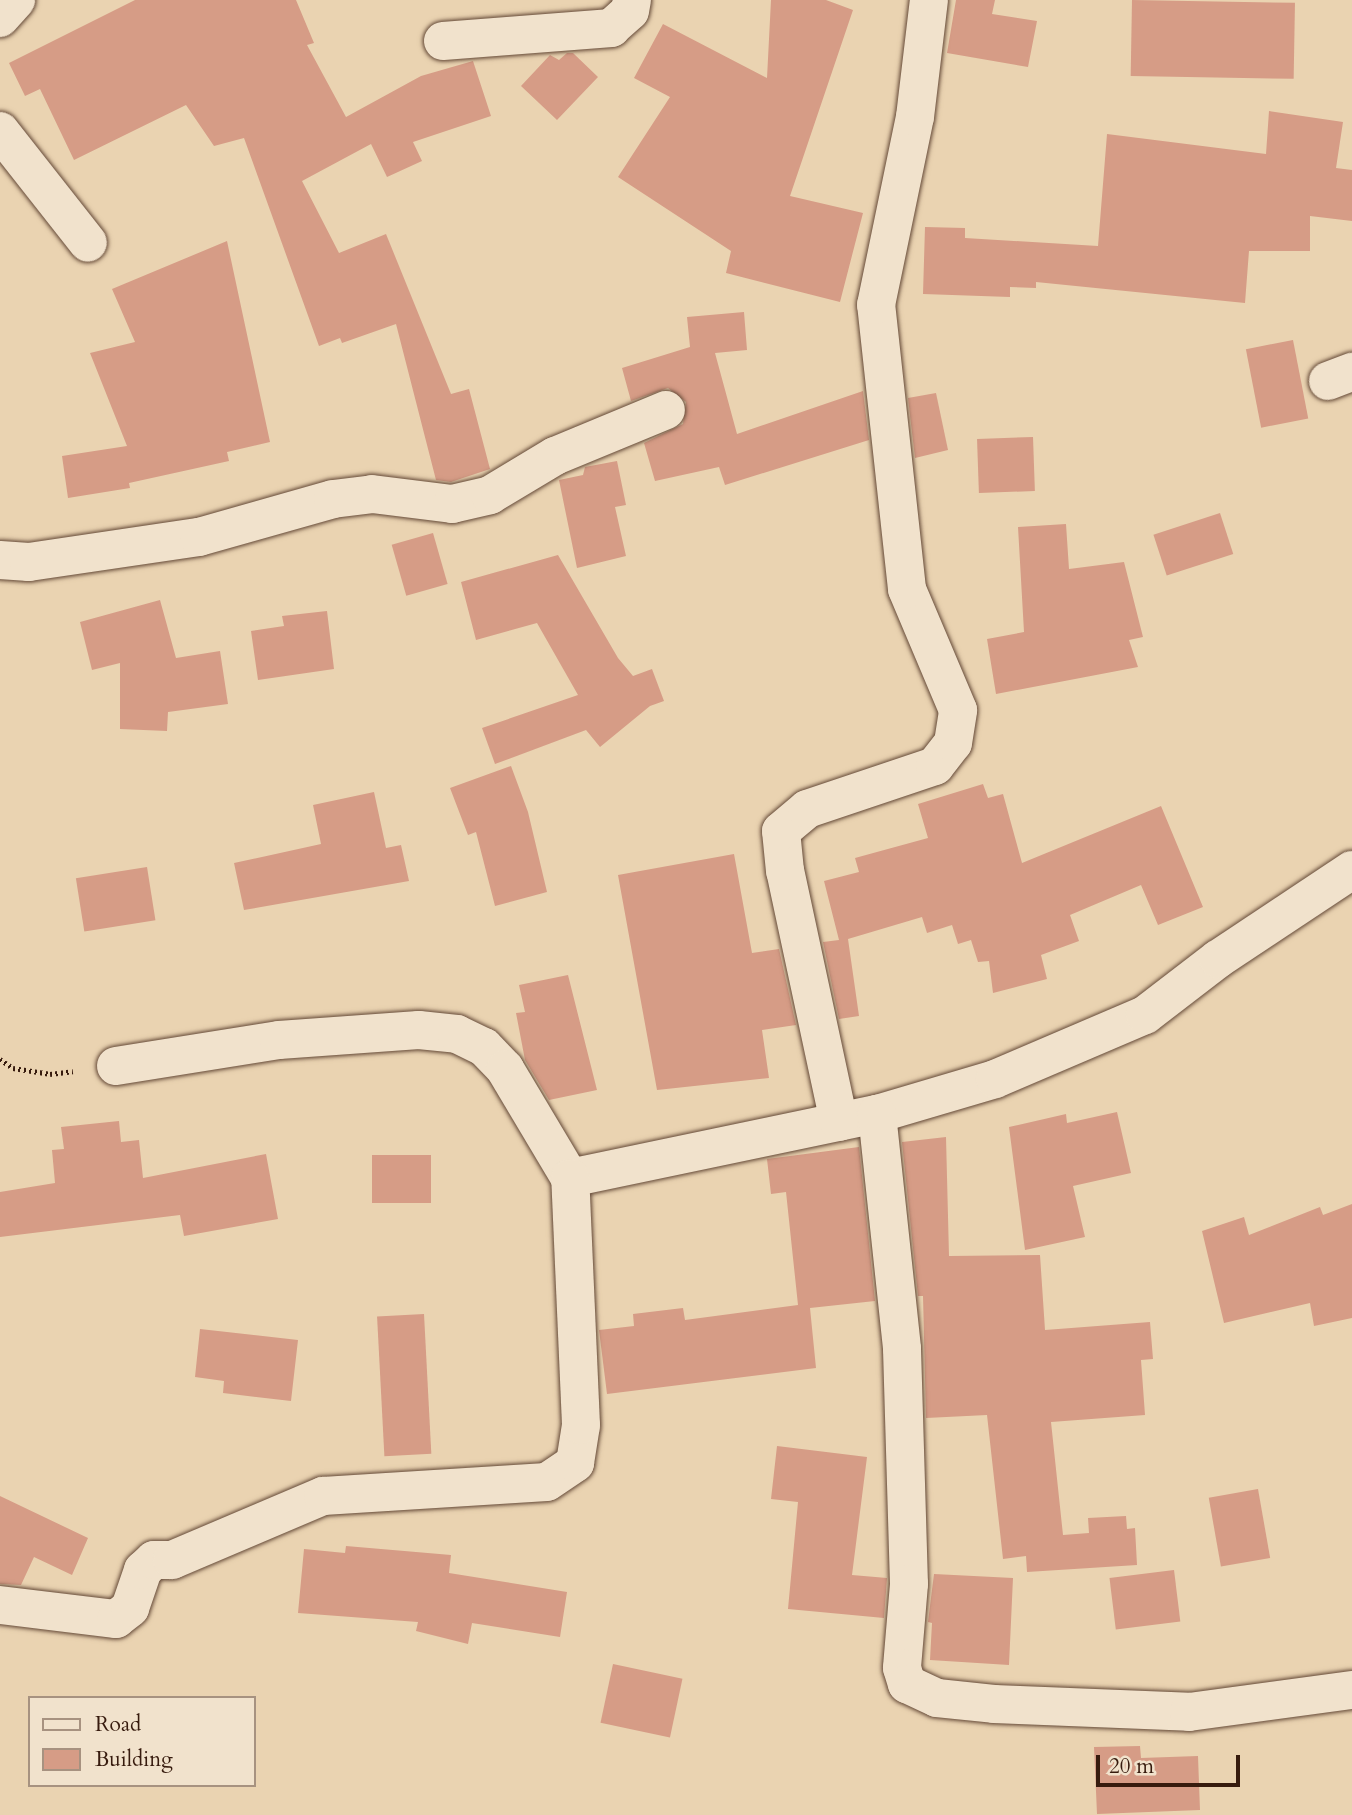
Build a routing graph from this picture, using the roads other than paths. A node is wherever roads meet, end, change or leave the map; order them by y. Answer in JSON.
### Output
{"nodes":[{"id":1,"x":16,"y":0,"type":"edge"},
{"id":2,"x":632,"y":0,"type":"edge"},
{"id":3,"x":929,"y":0,"type":"edge"},
{"id":4,"x":0,"y":18,"type":"edge"},
{"id":5,"x":443,"y":41,"type":"dead end"},
{"id":6,"x":0,"y":131,"type":"edge"},
{"id":7,"x":88,"y":243,"type":"dead end"},
{"id":8,"x":666,"y":411,"type":"dead end"},
{"id":9,"x":0,"y":560,"type":"edge"},
{"id":10,"x":1352,"y":870,"type":"edge"},
{"id":11,"x":116,"y":1066,"type":"road end"},
{"id":12,"x":877,"y":1114,"type":"junction"},
{"id":13,"x":839,"y":1122,"type":"junction"},
{"id":14,"x":570,"y":1178,"type":"junction"},
{"id":15,"x":0,"y":1605,"type":"edge"},
{"id":16,"x":1352,"y":1690,"type":"edge"}],
"edges":[{"from":1,"to":4,"type":"street"},
{"from":2,"to":5,"type":"street"},
{"from":3,"to":13,"type":"street"},
{"from":6,"to":7,"type":"street"},
{"from":8,"to":9,"type":"street"},
{"from":10,"to":12,"type":"street"},
{"from":11,"to":14,"type":"street"},
{"from":12,"to":13,"type":"street"},
{"from":12,"to":16,"type":"street"},
{"from":13,"to":14,"type":"street"},
{"from":14,"to":15,"type":"street"}]}
